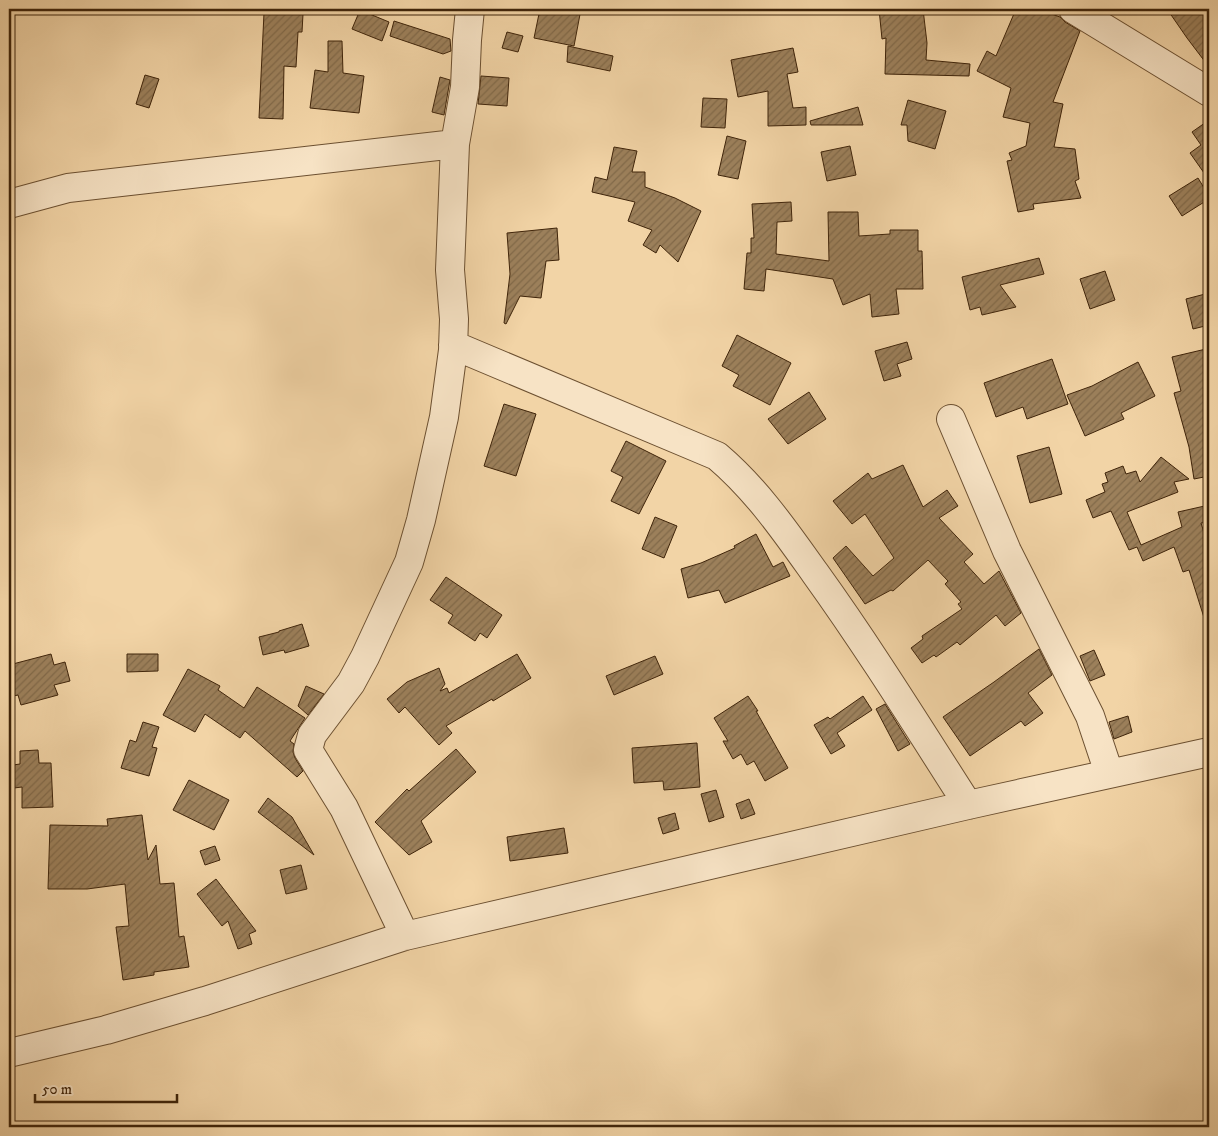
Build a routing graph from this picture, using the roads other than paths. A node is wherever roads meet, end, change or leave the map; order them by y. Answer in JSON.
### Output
{"nodes":[{"id":1,"x":470,"y":9,"type":"edge"},
{"id":2,"x":1073,"y":9,"type":"edge"},
{"id":3,"x":1209,"y":92,"type":"edge"},
{"id":4,"x":455,"y":144,"type":"junction"},
{"id":5,"x":9,"y":204,"type":"edge"},
{"id":6,"x":453,"y":345,"type":"junction"},
{"id":7,"x":951,"y":419,"type":"dead end"},
{"id":8,"x":1209,"y":752,"type":"edge"},
{"id":9,"x":1110,"y":773,"type":"junction"},
{"id":10,"x":968,"y":805,"type":"junction"},
{"id":11,"x":405,"y":936,"type":"junction"},
{"id":12,"x":9,"y":1053,"type":"edge"}],
"edges":[{"from":1,"to":4,"type":"street"},
{"from":2,"to":3,"type":"street"},
{"from":4,"to":5,"type":"street"},
{"from":4,"to":6,"type":"street"},
{"from":6,"to":10,"type":"street"},
{"from":6,"to":11,"type":"street"},
{"from":7,"to":9,"type":"street"},
{"from":8,"to":9,"type":"street"},
{"from":9,"to":10,"type":"street"},
{"from":10,"to":11,"type":"street"},
{"from":11,"to":12,"type":"street"}]}
